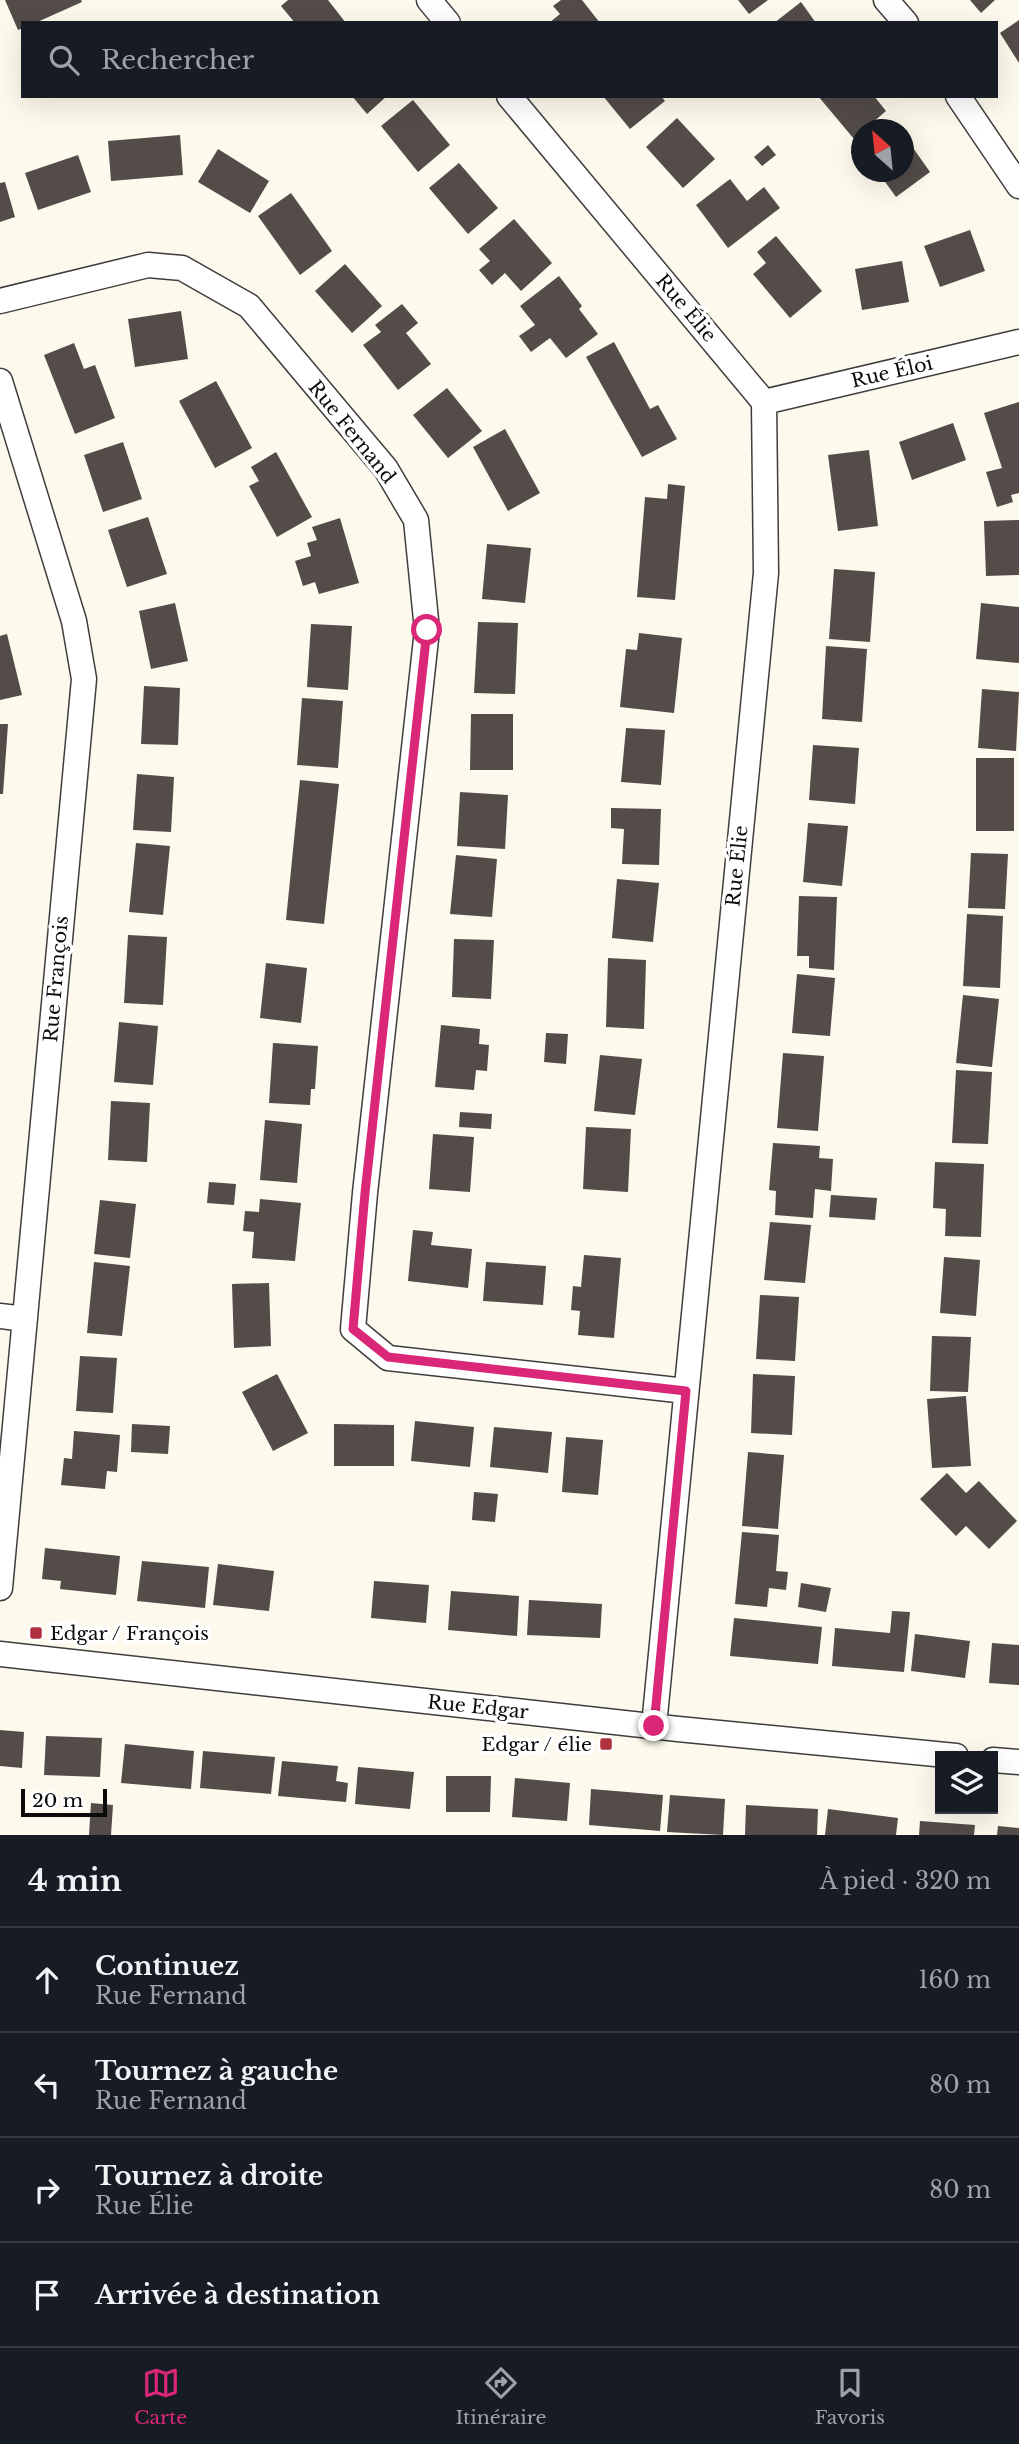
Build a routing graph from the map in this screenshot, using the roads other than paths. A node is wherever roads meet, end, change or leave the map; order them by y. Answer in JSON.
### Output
{"nodes":[{"id":1,"x":429,"y":0,"type":"edge"},
{"id":2,"x":886,"y":0,"type":"edge"},
{"id":3,"x":446,"y":21,"type":"edge"},
{"id":4,"x":904,"y":21,"type":"edge"},
{"id":5,"x":511,"y":98,"type":"edge"},
{"id":6,"x":959,"y":98,"type":"edge"},
{"id":7,"x":1019,"y":186,"type":"edge"},
{"id":8,"x":0,"y":301,"type":"edge"},
{"id":9,"x":1019,"y":342,"type":"edge"},
{"id":10,"x":0,"y":381,"type":"edge"},
{"id":11,"x":764,"y":402,"type":"junction"},
{"id":12,"x":0,"y":1316,"type":"edge"},
{"id":13,"x":25,"y":1319,"type":"junction"},
{"id":14,"x":686,"y":1391,"type":"junction"},
{"id":15,"x":0,"y":1588,"type":"edge"},
{"id":16,"x":0,"y":1654,"type":"edge"},
{"id":17,"x":654,"y":1726,"type":"junction"},
{"id":18,"x":935,"y":1754,"type":"edge"},
{"id":19,"x":998,"y":1760,"type":"edge"},
{"id":20,"x":1019,"y":1762,"type":"edge"}],
"edges":[{"from":1,"to":3,"type":"street"},
{"from":2,"to":4,"type":"street"},
{"from":5,"to":11,"type":"street","name":"Rue Élie"},
{"from":6,"to":7,"type":"street"},
{"from":8,"to":14,"type":"street","name":"Rue Fernand"},
{"from":9,"to":11,"type":"street","name":"Rue Éloi"},
{"from":10,"to":13,"type":"street","name":"Rue François"},
{"from":11,"to":14,"type":"street","name":"Rue Élie"},
{"from":12,"to":13,"type":"street"},
{"from":13,"to":15,"type":"street","name":"Rue François"},
{"from":14,"to":17,"type":"street","name":"Rue Élie"},
{"from":16,"to":17,"type":"street","name":"Rue Edgar"},
{"from":17,"to":18,"type":"street","name":"Rue Edgar"},
{"from":19,"to":20,"type":"street"}]}
